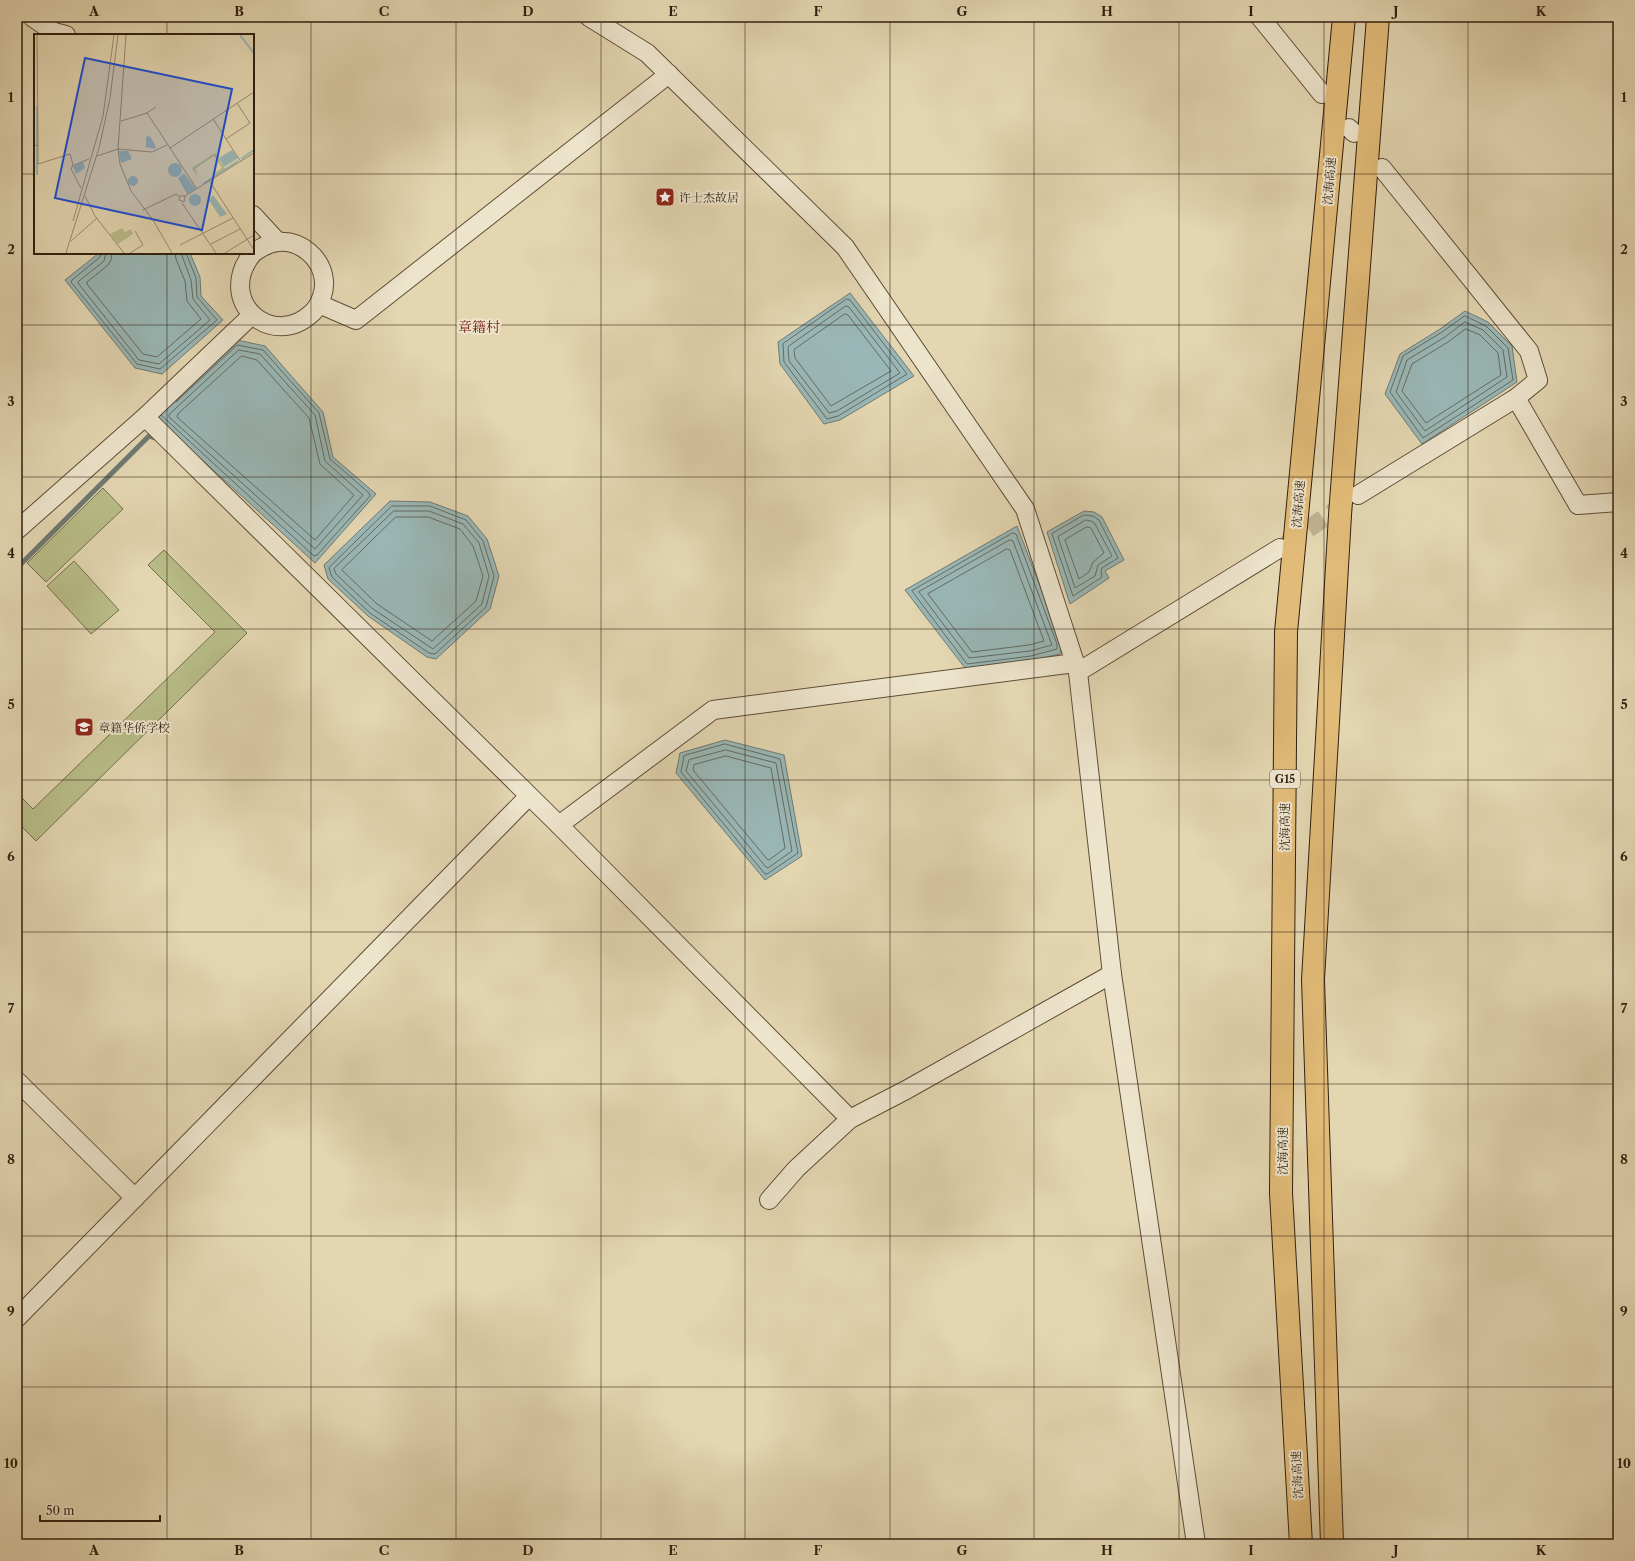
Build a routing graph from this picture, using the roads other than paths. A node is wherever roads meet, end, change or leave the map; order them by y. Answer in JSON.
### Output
{"nodes":[{"id":1,"x":32,"y":17,"type":"edge"},
{"id":2,"x":589,"y":17,"type":"edge"},
{"id":3,"x":1260,"y":17,"type":"edge"},
{"id":4,"x":1344,"y":17,"type":"edge"},
{"id":5,"x":1378,"y":17,"type":"edge"},
{"id":6,"x":62,"y":34,"type":"edge"},
{"id":7,"x":669,"y":74,"type":"junction"},
{"id":8,"x":1322,"y":94,"type":"dead end"},
{"id":9,"x":1382,"y":168,"type":"dead end"},
{"id":10,"x":254,"y":216,"type":"edge"},
{"id":11,"x":278,"y":242,"type":"junction"},
{"id":12,"x":254,"y":252,"type":"edge"},
{"id":13,"x":252,"y":254,"type":"edge"},
{"id":14,"x":319,"y":304,"type":"junction"},
{"id":15,"x":252,"y":315,"type":"junction"},
{"id":16,"x":1516,"y":398,"type":"junction"},
{"id":17,"x":145,"y":417,"type":"junction"},
{"id":18,"x":1358,"y":495,"type":"tunnel mouth"},
{"id":19,"x":1618,"y":502,"type":"edge"},
{"id":20,"x":20,"y":522,"type":"edge"},
{"id":21,"x":1280,"y":548,"type":"tunnel mouth"},
{"id":22,"x":1076,"y":668,"type":"junction"},
{"id":23,"x":529,"y":796,"type":"junction"},
{"id":24,"x":559,"y":825,"type":"junction"},
{"id":25,"x":1112,"y":974,"type":"junction"},
{"id":26,"x":17,"y":1081,"type":"edge"},
{"id":27,"x":850,"y":1119,"type":"junction"},
{"id":28,"x":135,"y":1198,"type":"junction"},
{"id":29,"x":769,"y":1200,"type":"dead end"},
{"id":30,"x":17,"y":1318,"type":"edge"},
{"id":31,"x":1196,"y":1544,"type":"edge"},
{"id":32,"x":1301,"y":1544,"type":"edge"},
{"id":33,"x":1332,"y":1544,"type":"edge"}],
"edges":[{"from":1,"to":6,"type":"street"},
{"from":2,"to":7,"type":"street"},
{"from":3,"to":8,"type":"street"},
{"from":4,"to":32,"type":"highway","name":"沈海高速","number":"G15"},
{"from":5,"to":33,"type":"highway"},
{"from":7,"to":14,"type":"street"},
{"from":7,"to":22,"type":"street"},
{"from":9,"to":16,"type":"street"},
{"from":10,"to":11,"type":"street"},
{"from":11,"to":12,"type":"street"},
{"from":11,"to":14,"type":"street"},
{"from":13,"to":15,"type":"street"},
{"from":14,"to":15,"type":"street"},
{"from":15,"to":17,"type":"street"},
{"from":16,"to":18,"type":"street"},
{"from":16,"to":19,"type":"street"},
{"from":17,"to":20,"type":"street"},
{"from":17,"to":23,"type":"street"},
{"from":21,"to":22,"type":"street"},
{"from":22,"to":24,"type":"street"},
{"from":22,"to":25,"type":"street"},
{"from":23,"to":24,"type":"street"},
{"from":23,"to":28,"type":"street"},
{"from":24,"to":27,"type":"street"},
{"from":25,"to":27,"type":"street"},
{"from":25,"to":31,"type":"street"},
{"from":26,"to":28,"type":"street"},
{"from":27,"to":29,"type":"street"},
{"from":28,"to":30,"type":"street"}]}
